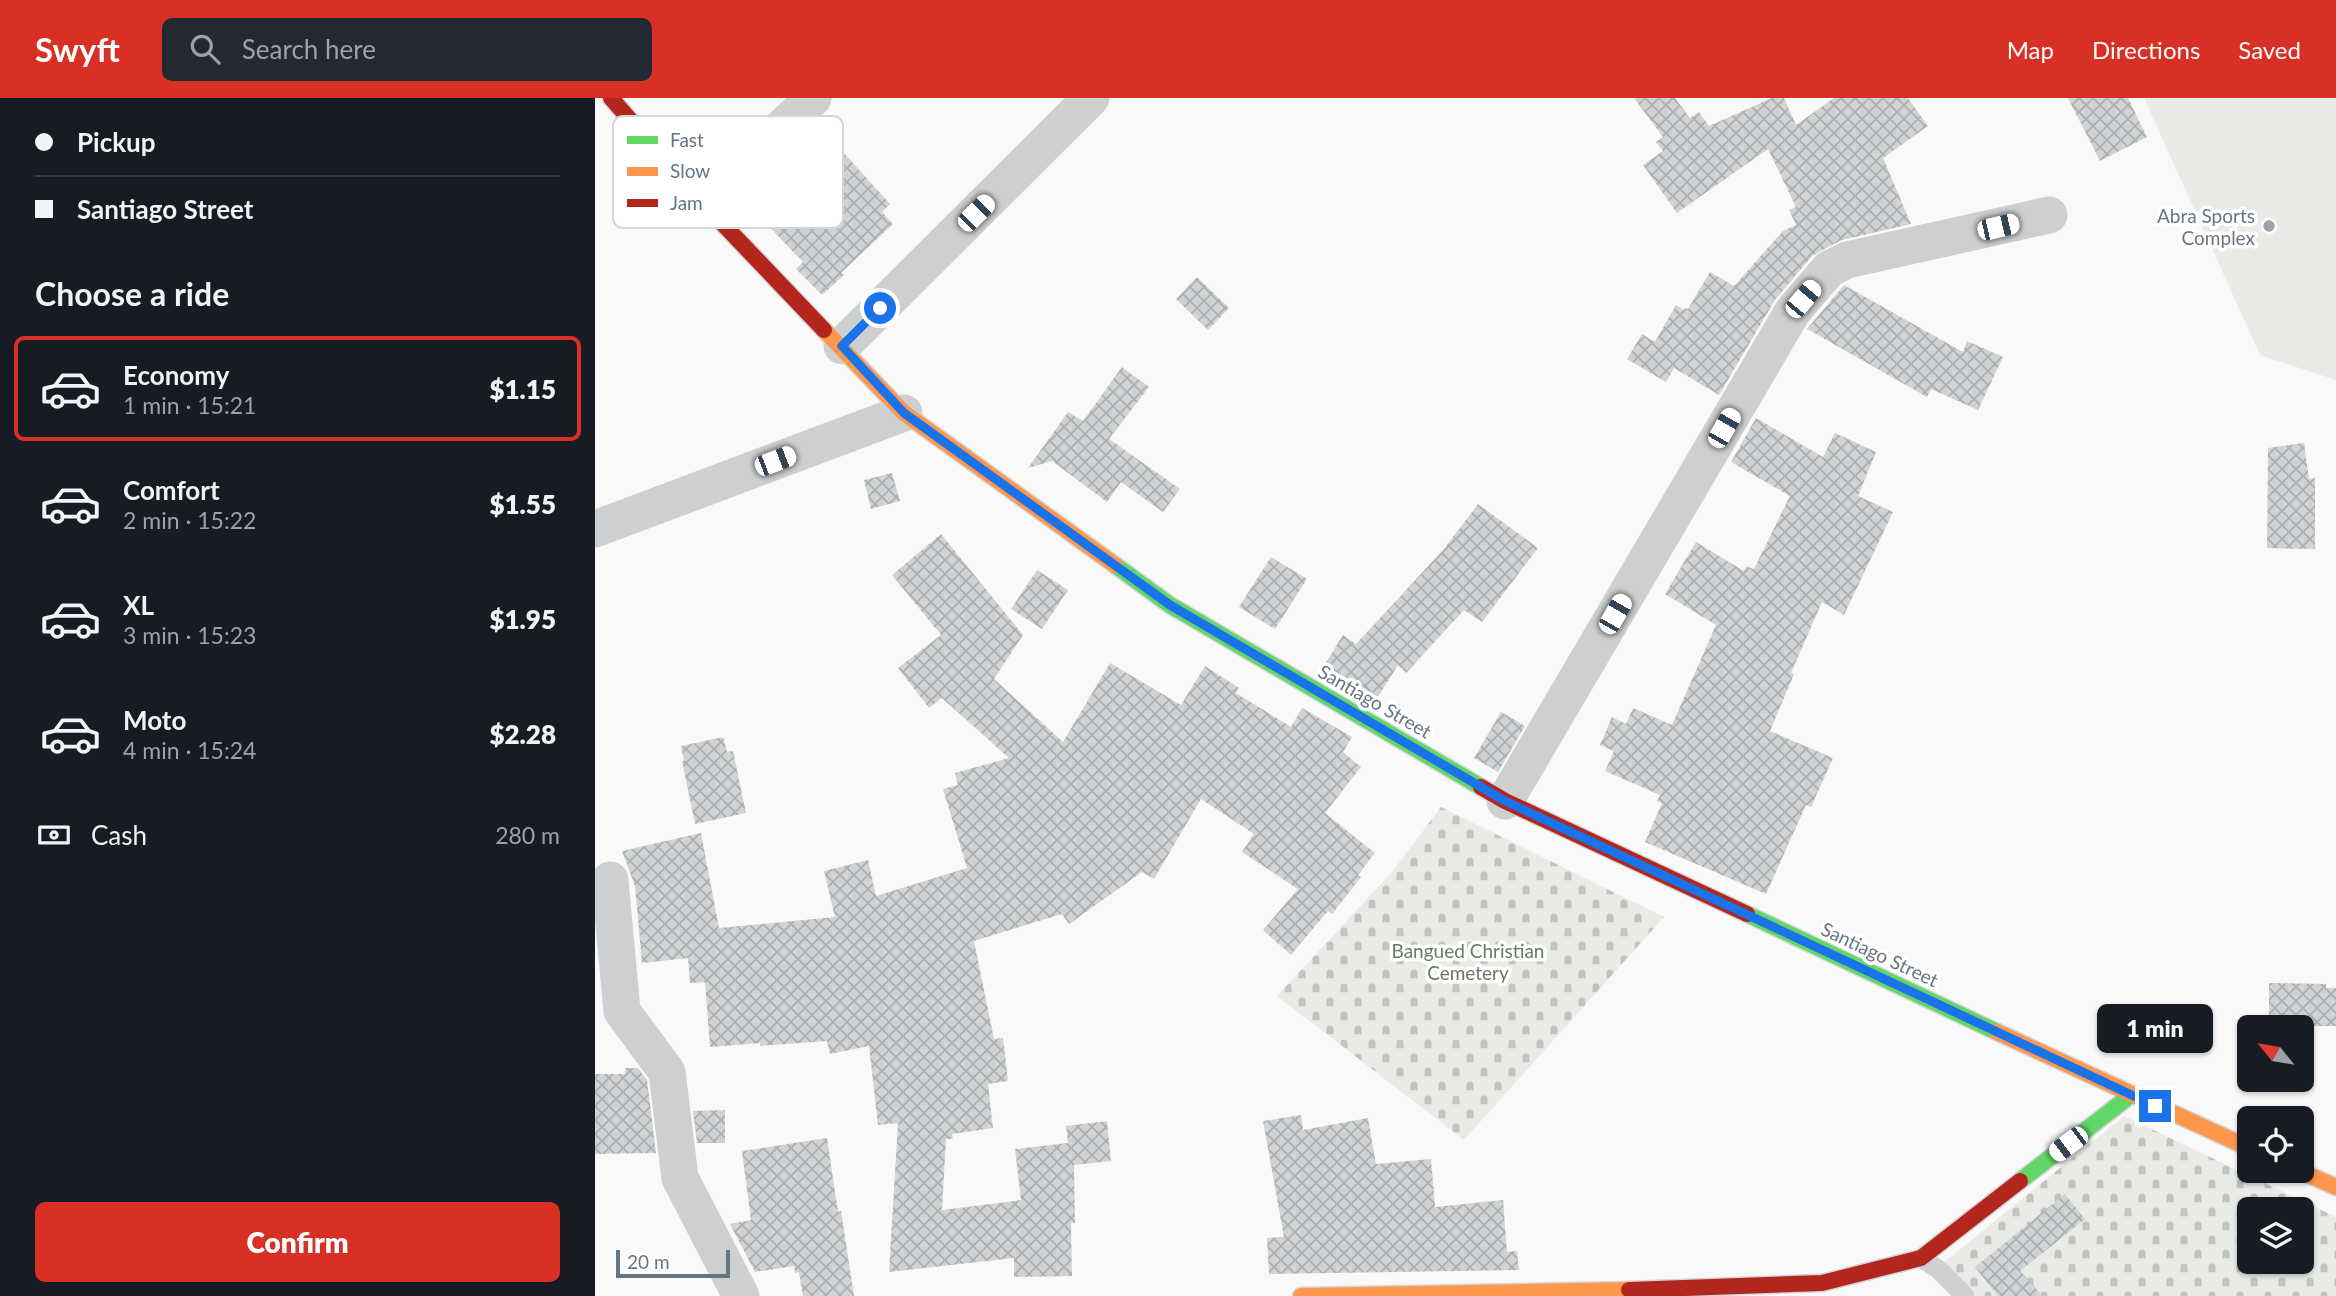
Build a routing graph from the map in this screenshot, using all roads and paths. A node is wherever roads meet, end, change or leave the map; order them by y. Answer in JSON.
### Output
{"nodes":[{"id":1,"x":611,"y":98,"type":"edge"},
{"id":2,"x":813,"y":98,"type":"edge"},
{"id":3,"x":1091,"y":98,"type":"edge"},
{"id":4,"x":627,"y":116,"type":"edge"},
{"id":5,"x":794,"y":116,"type":"edge"},
{"id":6,"x":2049,"y":215,"type":"dead end"},
{"id":7,"x":727,"y":228,"type":"edge"},
{"id":8,"x":842,"y":346,"type":"junction"},
{"id":9,"x":904,"y":413,"type":"junction"},
{"id":10,"x":595,"y":529,"type":"edge"},
{"id":11,"x":1505,"y":801,"type":"junction"},
{"id":12,"x":610,"y":880,"type":"dead end"},
{"id":13,"x":2131,"y":1095,"type":"junction"},
{"id":14,"x":2237,"y":1143,"type":"edge"},
{"id":15,"x":2314,"y":1177,"type":"edge"},
{"id":16,"x":2336,"y":1187,"type":"edge"},
{"id":17,"x":1921,"y":1258,"type":"junction"},
{"id":18,"x":741,"y":1296,"type":"edge"},
{"id":19,"x":1301,"y":1296,"type":"edge"},
{"id":20,"x":1965,"y":1296,"type":"edge"}],
"edges":[{"from":1,"to":4,"type":"street","name":"Santiago Street"},
{"from":2,"to":5,"type":"street"},
{"from":3,"to":8,"type":"street"},
{"from":6,"to":11,"type":"street"},
{"from":7,"to":8,"type":"street","name":"Santiago Street"},
{"from":8,"to":9,"type":"street","name":"Santiago Street"},
{"from":9,"to":10,"type":"street"},
{"from":9,"to":11,"type":"street","name":"Santiago Street"},
{"from":11,"to":13,"type":"street","name":"Santiago Street"},
{"from":12,"to":18,"type":"street"},
{"from":13,"to":14,"type":"street","name":"Santiago Street"},
{"from":13,"to":17,"type":"street"},
{"from":15,"to":16,"type":"street"},
{"from":17,"to":19,"type":"street"},
{"from":17,"to":20,"type":"lane"}]}
